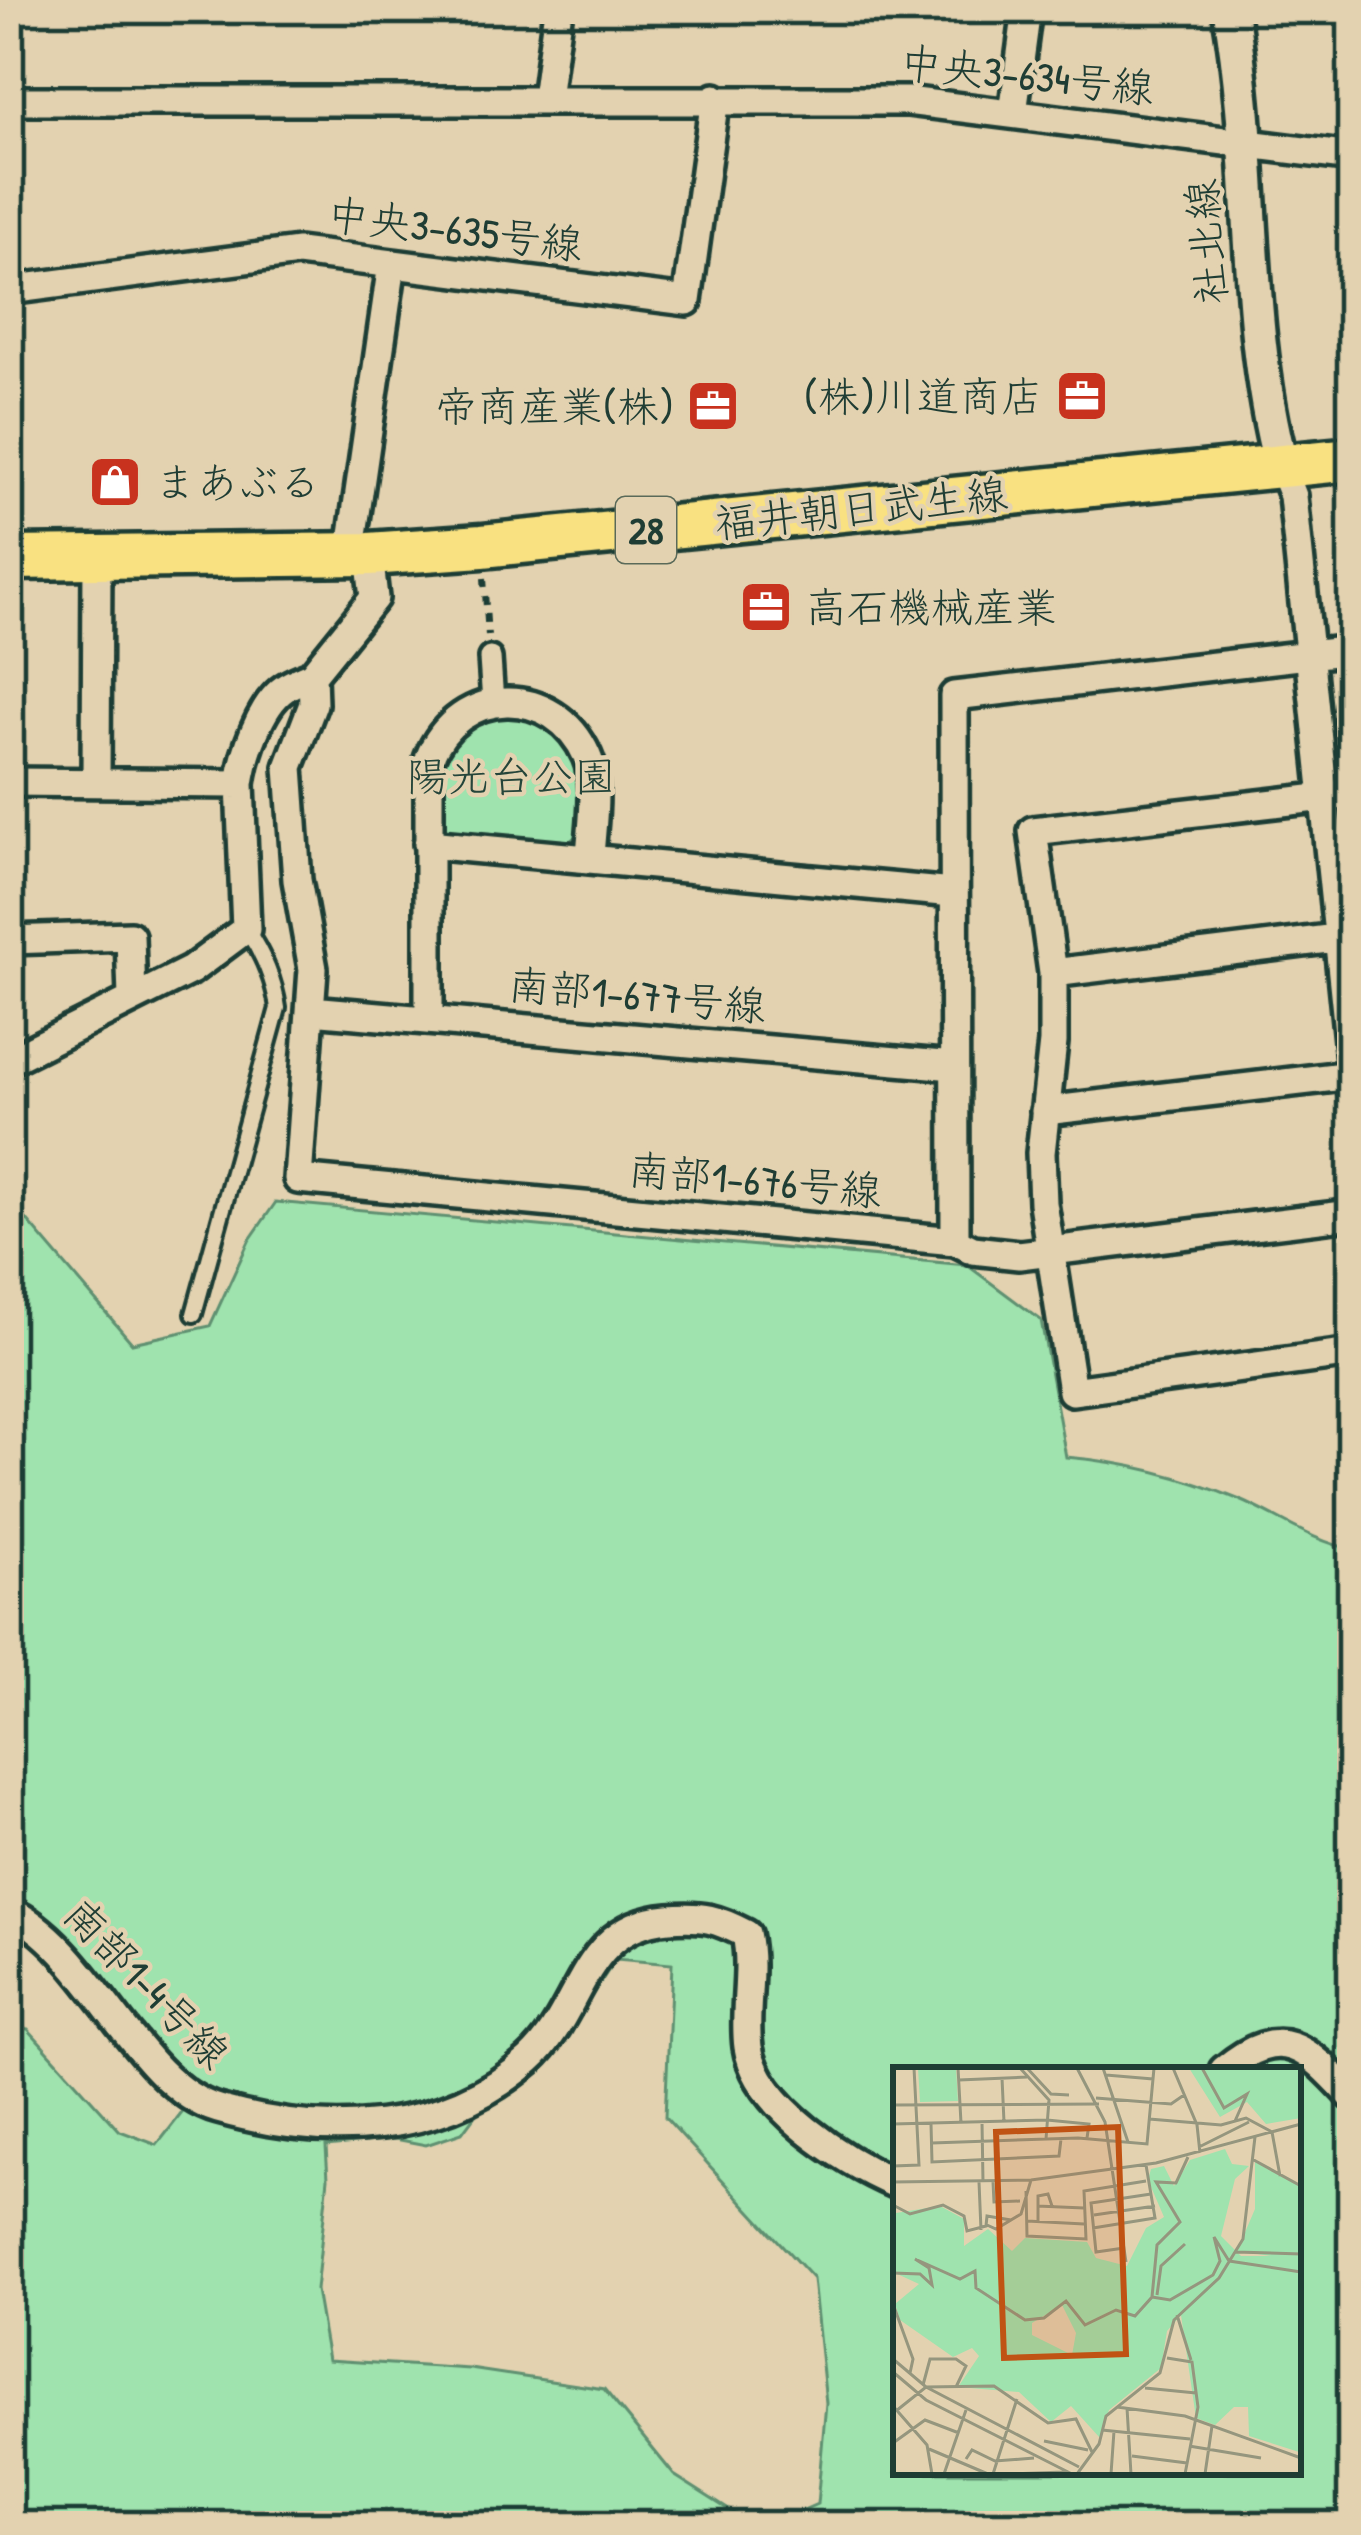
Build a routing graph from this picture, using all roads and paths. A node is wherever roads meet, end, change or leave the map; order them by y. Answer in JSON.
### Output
{"nodes":[{"id":1,"x":558,"y":9,"type":"edge"},
{"id":2,"x":1027,"y":9,"type":"edge"},
{"id":3,"x":1230,"y":9,"type":"edge"},
{"id":4,"x":716,"y":98,"type":"junction"},
{"id":5,"x":546,"y":99,"type":"junction"},
{"id":6,"x":9,"y":101,"type":"edge"},
{"id":7,"x":1013,"y":113,"type":"junction"},
{"id":8,"x":1244,"y":143,"type":"junction"},
{"id":9,"x":1352,"y":157,"type":"edge"},
{"id":10,"x":392,"y":264,"type":"junction"},
{"id":11,"x":9,"y":290,"type":"edge"},
{"id":12,"x":1352,"y":459,"type":"edge"},
{"id":13,"x":1281,"y":465,"type":"junction"},
{"id":14,"x":360,"y":555,"type":"junction"},
{"id":15,"x":97,"y":557,"type":"junction"},
{"id":16,"x":9,"y":558,"type":"edge"},
{"id":17,"x":484,"y":572,"type":"dead end"},
{"id":18,"x":1352,"y":650,"type":"edge"},
{"id":19,"x":1310,"y":656,"type":"junction"},
{"id":20,"x":490,"y":658,"type":"joint"},
{"id":21,"x":312,"y":676,"type":"junction"},
{"id":22,"x":493,"y":703,"type":"junction"},
{"id":23,"x":9,"y":782,"type":"edge"},
{"id":24,"x":96,"y":782,"type":"junction"},
{"id":25,"x":240,"y":784,"type":"junction"},
{"id":26,"x":1338,"y":795,"type":"edge"},
{"id":27,"x":428,"y":844,"type":"junction"},
{"id":28,"x":590,"y":859,"type":"junction"},
{"id":29,"x":953,"y":893,"type":"junction"},
{"id":30,"x":246,"y":929,"type":"junction"},
{"id":31,"x":1345,"y":937,"type":"edge"},
{"id":32,"x":9,"y":940,"type":"edge"},
{"id":33,"x":1054,"y":973,"type":"junction"},
{"id":34,"x":132,"y":998,"type":"junction"},
{"id":35,"x":311,"y":1010,"type":"junction"},
{"id":36,"x":429,"y":1019,"type":"junction"},
{"id":37,"x":9,"y":1060,"type":"edge"},
{"id":38,"x":954,"y":1066,"type":"junction"},
{"id":39,"x":1352,"y":1073,"type":"edge"},
{"id":40,"x":1045,"y":1111,"type":"junction"},
{"id":41,"x":1352,"y":1214,"type":"edge"},
{"id":42,"x":955,"y":1241,"type":"junction"},
{"id":43,"x":1050,"y":1251,"type":"junction"},
{"id":44,"x":194,"y":1314,"type":"dead end"},
{"id":45,"x":1352,"y":1352,"type":"edge"},
{"id":46,"x":9,"y":1911,"type":"edge"},
{"id":47,"x":1228,"y":2067,"type":"edge"},
{"id":48,"x":1352,"y":2096,"type":"edge"},
{"id":49,"x":893,"y":2183,"type":"edge"}],
"edges":[{"from":1,"to":5,"type":"street"},
{"from":2,"to":7,"type":"street"},
{"from":3,"to":8,"type":"street","name":"社北線"},
{"from":4,"to":5,"type":"street","name":"中央3-634号線"},
{"from":4,"to":7,"type":"street","name":"中央3-634号線"},
{"from":4,"to":10,"type":"street","name":"中央3-635号線"},
{"from":5,"to":6,"type":"street","name":"中央3-634号線"},
{"from":7,"to":8,"type":"street","name":"中央3-634号線"},
{"from":8,"to":9,"type":"street","name":"中央3-634号線"},
{"from":8,"to":13,"type":"street","name":"社北線"},
{"from":10,"to":11,"type":"street","name":"中央3-635号線"},
{"from":10,"to":14,"type":"street","name":"南部1-676号線"},
{"from":12,"to":13,"type":"main road","name":"福井朝日武生線","number":"28"},
{"from":13,"to":14,"type":"main road","name":"福井朝日武生線","number":"28"},
{"from":13,"to":19,"type":"street"},
{"from":14,"to":15,"type":"main road","name":"福井朝日武生線","number":"28"},
{"from":14,"to":21,"type":"street","name":"南部1-676号線"},
{"from":15,"to":16,"type":"main road","name":"福井朝日武生線","number":"28"},
{"from":15,"to":24,"type":"street"},
{"from":17,"to":20,"type":"path"},
{"from":18,"to":19,"type":"street"},
{"from":19,"to":26,"type":"street"},
{"from":19,"to":29,"type":"street"},
{"from":20,"to":22,"type":"street"},
{"from":21,"to":25,"type":"street"},
{"from":21,"to":35,"type":"street","name":"南部1-676号線"},
{"from":22,"to":27,"type":"street"},
{"from":22,"to":28,"type":"street"},
{"from":23,"to":24,"type":"street"},
{"from":24,"to":25,"type":"street"},
{"from":25,"to":30,"type":"street"},
{"from":26,"to":31,"type":"street"},
{"from":26,"to":33,"type":"street"},
{"from":27,"to":28,"type":"street"},
{"from":27,"to":36,"type":"street"},
{"from":28,"to":29,"type":"street"},
{"from":29,"to":38,"type":"street"},
{"from":30,"to":34,"type":"street"},
{"from":30,"to":44,"type":"lane"},
{"from":31,"to":33,"type":"street"},
{"from":31,"to":39,"type":"street"},
{"from":32,"to":34,"type":"street"},
{"from":33,"to":40,"type":"street"},
{"from":34,"to":37,"type":"street"},
{"from":35,"to":36,"type":"street","name":"南部1-677号線"},
{"from":35,"to":42,"type":"street","name":"南部1-676号線"},
{"from":36,"to":38,"type":"street","name":"南部1-677号線"},
{"from":38,"to":42,"type":"street"},
{"from":39,"to":40,"type":"street"},
{"from":40,"to":43,"type":"street"},
{"from":41,"to":43,"type":"street"},
{"from":42,"to":43,"type":"street"},
{"from":43,"to":45,"type":"street"},
{"from":46,"to":49,"type":"street","name":"南部1-4号線"},
{"from":47,"to":48,"type":"street"}]}
